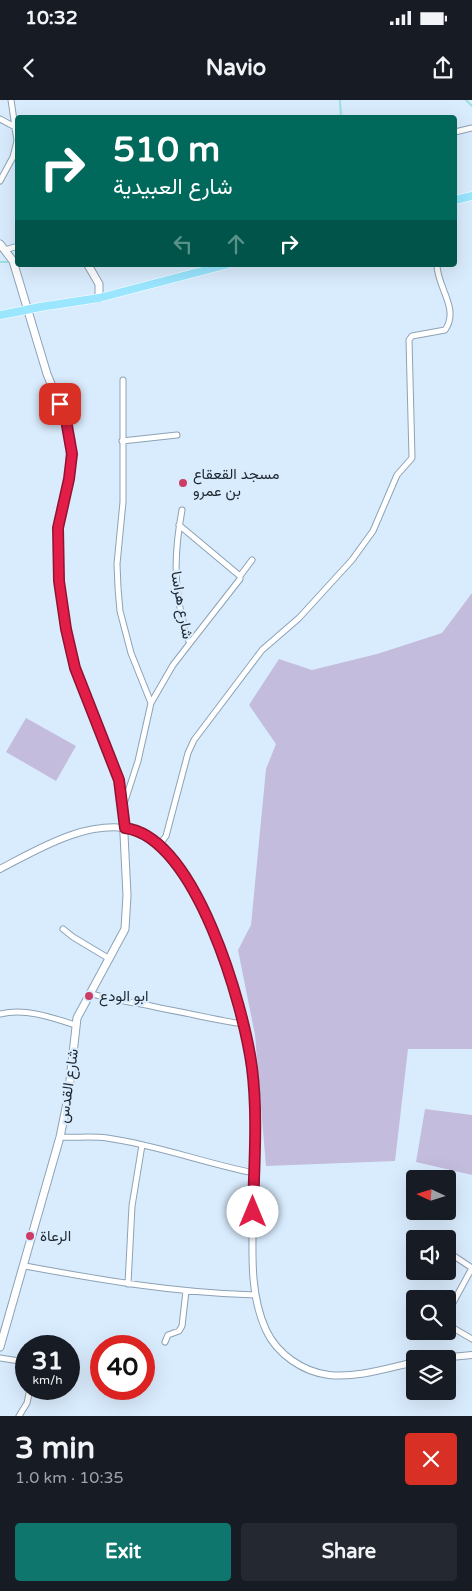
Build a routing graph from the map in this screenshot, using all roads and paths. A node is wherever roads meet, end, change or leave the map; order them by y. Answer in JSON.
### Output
{"nodes":[{"id":1,"x":11,"y":100,"type":"edge"},
{"id":2,"x":0,"y":119,"type":"edge"},
{"id":3,"x":15,"y":127,"type":"joint"},
{"id":4,"x":472,"y":128,"type":"edge"},
{"id":5,"x":457,"y":132,"type":"edge"},
{"id":6,"x":15,"y":151,"type":"edge"},
{"id":7,"x":0,"y":181,"type":"edge"},
{"id":8,"x":472,"y":196,"type":"edge"},
{"id":9,"x":457,"y":200,"type":"edge"},
{"id":10,"x":15,"y":246,"type":"edge"},
{"id":11,"x":2,"y":247,"type":"edge"},
{"id":12,"x":15,"y":260,"type":"edge"},
{"id":13,"x":17,"y":267,"type":"edge"},
{"id":14,"x":89,"y":267,"type":"edge"},
{"id":15,"x":217,"y":267,"type":"edge"},
{"id":16,"x":437,"y":267,"type":"edge"},
{"id":17,"x":99,"y":298,"type":"junction"},
{"id":18,"x":0,"y":315,"type":"edge"},
{"id":19,"x":123,"y":380,"type":"dead end"},
{"id":20,"x":177,"y":435,"type":"dead end"},
{"id":21,"x":122,"y":441,"type":"junction"},
{"id":22,"x":182,"y":510,"type":"dead end"},
{"id":23,"x":179,"y":525,"type":"junction"},
{"id":24,"x":252,"y":560,"type":"dead end"},
{"id":25,"x":240,"y":576,"type":"junction"},
{"id":26,"x":190,"y":643,"type":"junction"},
{"id":27,"x":151,"y":703,"type":"junction"},
{"id":28,"x":124,"y":804,"type":"junction"},
{"id":29,"x":125,"y":828,"type":"junction"},
{"id":30,"x":160,"y":844,"type":"junction"},
{"id":31,"x":0,"y":869,"type":"edge"},
{"id":32,"x":63,"y":929,"type":"dead end"},
{"id":33,"x":108,"y":958,"type":"junction"},
{"id":34,"x":89,"y":993,"type":"junction"},
{"id":35,"x":0,"y":1014,"type":"edge"},
{"id":36,"x":243,"y":1024,"type":"junction"},
{"id":37,"x":75,"y":1025,"type":"junction"},
{"id":38,"x":60,"y":1137,"type":"junction"},
{"id":39,"x":142,"y":1145,"type":"junction"},
{"id":40,"x":254,"y":1173,"type":"junction"},
{"id":41,"x":456,"y":1257,"type":"edge"},
{"id":42,"x":25,"y":1266,"type":"junction"},
{"id":43,"x":128,"y":1284,"type":"junction"},
{"id":44,"x":186,"y":1290,"type":"junction"},
{"id":45,"x":255,"y":1295,"type":"junction"},
{"id":46,"x":456,"y":1297,"type":"edge"},
{"id":47,"x":456,"y":1330,"type":"edge"},
{"id":48,"x":472,"y":1340,"type":"edge"},
{"id":49,"x":165,"y":1342,"type":"dead end"},
{"id":50,"x":0,"y":1347,"type":"edge"},
{"id":51,"x":472,"y":1355,"type":"edge"},
{"id":52,"x":456,"y":1357,"type":"edge"},
{"id":53,"x":0,"y":1358,"type":"edge"},
{"id":54,"x":15,"y":1360,"type":"edge"},
{"id":55,"x":406,"y":1364,"type":"edge"},
{"id":56,"x":28,"y":1400,"type":"edge"},
{"id":57,"x":19,"y":1416,"type":"edge"}],
"edges":[{"from":1,"to":3,"type":"street"},
{"from":2,"to":3,"type":"street"},
{"from":4,"to":5,"type":"street"},
{"from":6,"to":7,"type":"street"},
{"from":8,"to":9,"type":"main road"},
{"from":10,"to":11,"type":"street"},
{"from":11,"to":12,"type":"main road","name":"شارع القدس"},
{"from":13,"to":28,"type":"main road","name":"شارع القدس"},
{"from":14,"to":17,"type":"main road"},
{"from":15,"to":17,"type":"main road"},
{"from":16,"to":30,"type":"street"},
{"from":17,"to":18,"type":"main road","bridge":true},
{"from":19,"to":21,"type":"street"},
{"from":20,"to":21,"type":"street"},
{"from":21,"to":27,"type":"street"},
{"from":22,"to":23,"type":"street","name":"شارع هراسا"},
{"from":23,"to":25,"type":"street"},
{"from":23,"to":26,"type":"street","name":"شارع هراسا"},
{"from":24,"to":25,"type":"street"},
{"from":25,"to":26,"type":"street"},
{"from":26,"to":27,"type":"street","name":"شارع هراسا"},
{"from":27,"to":28,"type":"street","name":"شارع هراسا"},
{"from":28,"to":29,"type":"main road","name":"شارع القدس"},
{"from":29,"to":30,"type":"street"},
{"from":29,"to":31,"type":"street"},
{"from":29,"to":33,"type":"main road","name":"شارع القدس"},
{"from":30,"to":36,"type":"street"},
{"from":32,"to":33,"type":"street"},
{"from":33,"to":34,"type":"main road","name":"شارع القدس"},
{"from":34,"to":36,"type":"street"},
{"from":34,"to":37,"type":"main road","name":"شارع القدس"},
{"from":35,"to":37,"type":"street"},
{"from":36,"to":40,"type":"street"},
{"from":37,"to":38,"type":"main road","name":"شارع القدس"},
{"from":38,"to":39,"type":"street"},
{"from":38,"to":42,"type":"main road","name":"شارع القدس"},
{"from":39,"to":40,"type":"street"},
{"from":39,"to":43,"type":"street"},
{"from":40,"to":45,"type":"street"},
{"from":41,"to":46,"type":"street"},
{"from":42,"to":43,"type":"street"},
{"from":42,"to":50,"type":"main road","name":"شارع القدس"},
{"from":43,"to":44,"type":"street"},
{"from":44,"to":45,"type":"street"},
{"from":44,"to":49,"type":"street"},
{"from":45,"to":55,"type":"street"},
{"from":47,"to":48,"type":"street"},
{"from":51,"to":52,"type":"street"},
{"from":53,"to":54,"type":"street"},
{"from":56,"to":57,"type":"street"}]}
